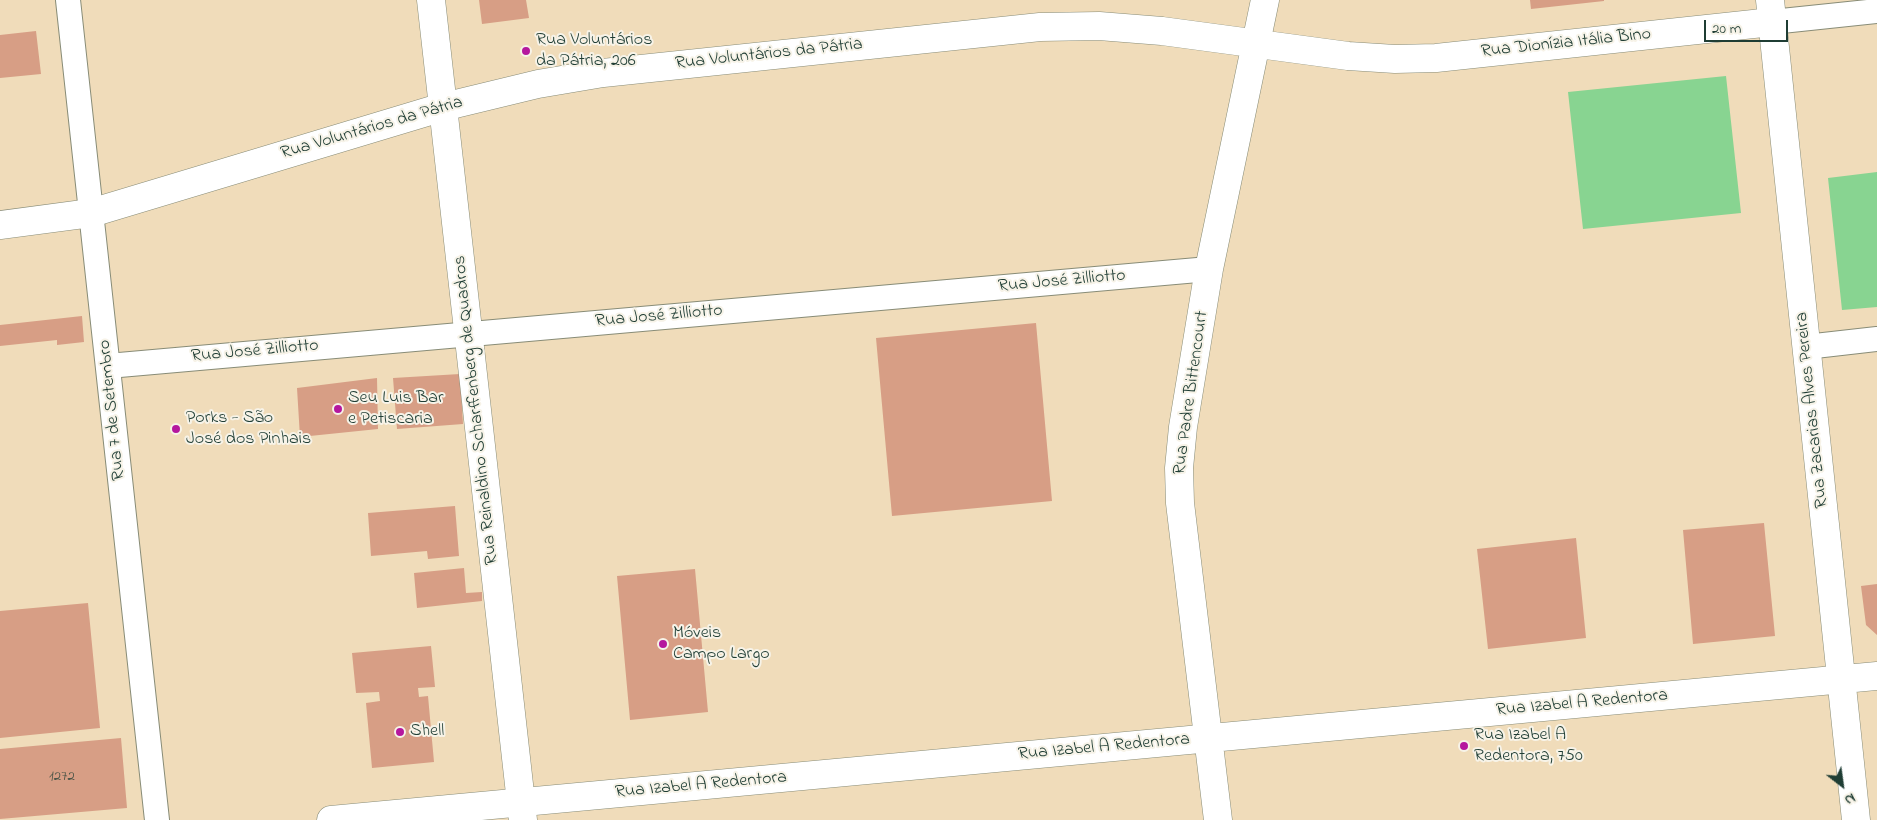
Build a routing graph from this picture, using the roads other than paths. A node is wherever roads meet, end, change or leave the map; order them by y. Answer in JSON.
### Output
{"nodes":[{"id":1,"x":68,"y":0,"type":"edge"},
{"id":2,"x":431,"y":0,"type":"edge"},
{"id":3,"x":1265,"y":0,"type":"edge"},
{"id":4,"x":1771,"y":11,"type":"edge"},
{"id":5,"x":1877,"y":11,"type":"edge"},
{"id":6,"x":1256,"y":43,"type":"junction"},
{"id":7,"x":443,"y":107,"type":"junction"},
{"id":8,"x":91,"y":213,"type":"junction"},
{"id":9,"x":0,"y":224,"type":"edge"},
{"id":10,"x":1209,"y":269,"type":"junction"},
{"id":11,"x":468,"y":334,"type":"junction"},
{"id":12,"x":1877,"y":339,"type":"edge"},
{"id":13,"x":1806,"y":347,"type":"junction"},
{"id":14,"x":108,"y":366,"type":"junction"},
{"id":15,"x":1877,"y":676,"type":"edge"},
{"id":16,"x":1841,"y":680,"type":"junction"},
{"id":17,"x":1208,"y":738,"type":"junction"},
{"id":18,"x":522,"y":811,"type":"edge"},
{"id":19,"x":157,"y":820,"type":"edge"},
{"id":20,"x":331,"y":820,"type":"edge"},
{"id":21,"x":1218,"y":820,"type":"edge"},
{"id":22,"x":1856,"y":820,"type":"edge"}],
"edges":[{"from":1,"to":8,"type":"street","name":"Rua 7 de Setembro"},
{"from":2,"to":7,"type":"main road","name":"Rua Reinaldino Scharffenberg de Quadros"},
{"from":3,"to":6,"type":"main road","name":"Rua Padre Bittencourt"},
{"from":4,"to":5,"type":"street","name":"Rua Dionízia Itália Bino"},
{"from":4,"to":6,"type":"main road","name":"Rua Dionízia Itália Bino"},
{"from":4,"to":13,"type":"main road","name":"Rua Zacarias Alves Pereira"},
{"from":6,"to":7,"type":"main road","name":"Rua Voluntários da Pátria"},
{"from":6,"to":10,"type":"main road","name":"Rua Padre Bittencourt"},
{"from":7,"to":8,"type":"main road","name":"Rua Voluntários da Pátria"},
{"from":7,"to":11,"type":"main road","name":"Rua Reinaldino Scharffenberg de Quadros"},
{"from":8,"to":9,"type":"main road","name":"Rua Voluntários da Pátria"},
{"from":8,"to":14,"type":"street","name":"Rua 7 de Setembro"},
{"from":10,"to":11,"type":"street","name":"Rua José Zilliotto"},
{"from":10,"to":17,"type":"main road","name":"Rua Padre Bittencourt"},
{"from":11,"to":14,"type":"street","name":"Rua José Zilliotto"},
{"from":11,"to":18,"type":"main road","name":"Rua Reinaldino Scharffenberg de Quadros"},
{"from":12,"to":13,"type":"street"},
{"from":13,"to":16,"type":"main road","name":"Rua Zacarias Alves Pereira"},
{"from":14,"to":19,"type":"street","name":"Rua 7 de Setembro"},
{"from":15,"to":16,"type":"main road","name":"Rua Izabel A Redentora"},
{"from":16,"to":17,"type":"main road","name":"Rua Izabel A Redentora"},
{"from":16,"to":22,"type":"main road","name":"Rua Zacarias Alves Pereira"},
{"from":17,"to":18,"type":"main road","name":"Rua Izabel A Redentora"},
{"from":17,"to":21,"type":"main road","name":"Rua Padre Bittencourt"},
{"from":18,"to":20,"type":"main road","name":"Rua Izabel A Redentora"}]}
